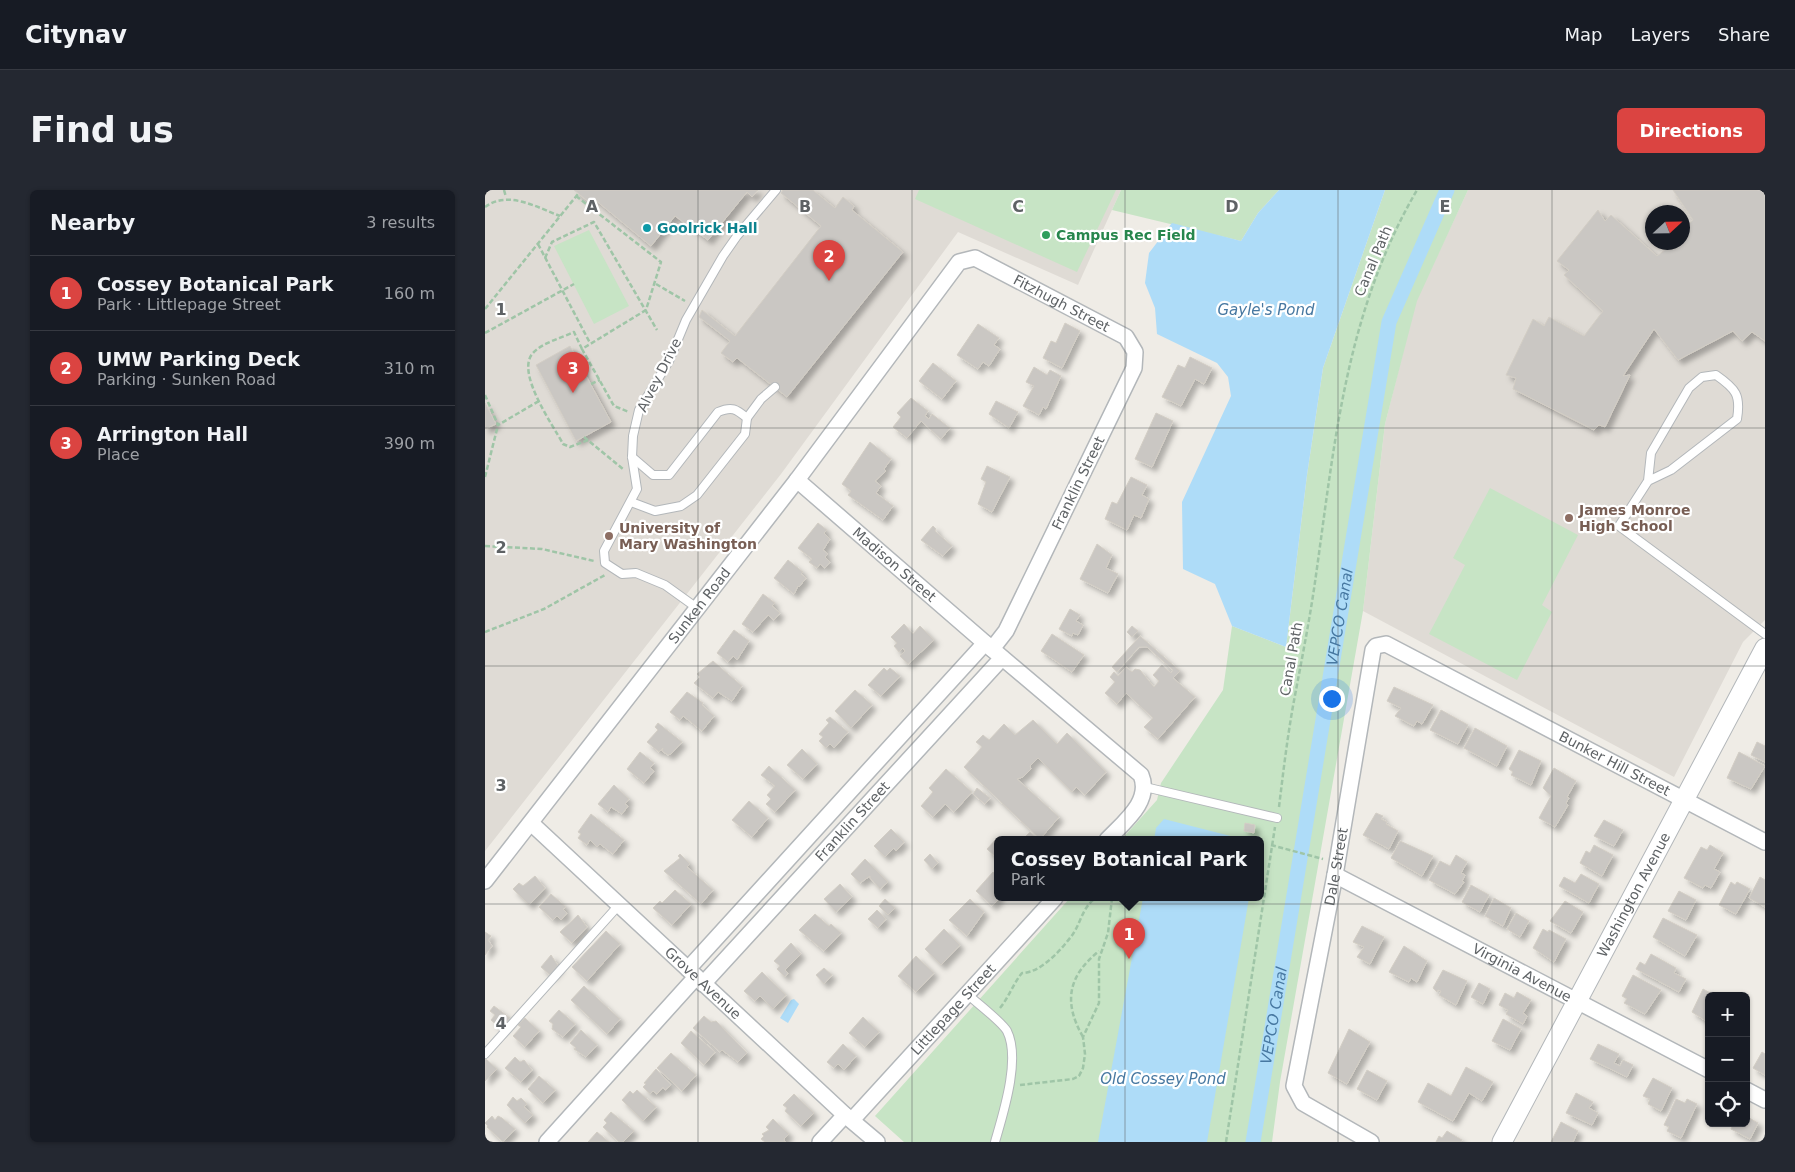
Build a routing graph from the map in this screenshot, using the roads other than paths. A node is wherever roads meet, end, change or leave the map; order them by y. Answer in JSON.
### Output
{"nodes":[{"id":1,"x":776,"y":190,"type":"edge"},
{"id":2,"x":966,"y":258,"type":"joint"},
{"id":3,"x":1134,"y":368,"type":"joint"},
{"id":4,"x":775,"y":387,"type":"dead end"},
{"id":5,"x":747,"y":418,"type":"junction"},
{"id":6,"x":632,"y":457,"type":"junction"},
{"id":7,"x":797,"y":480,"type":"junction"},
{"id":8,"x":1648,"y":481,"type":"junction"},
{"id":9,"x":631,"y":502,"type":"junction"},
{"id":10,"x":697,"y":608,"type":"junction"},
{"id":11,"x":1765,"y":634,"type":"edge"},
{"id":12,"x":1765,"y":648,"type":"edge"},
{"id":13,"x":993,"y":650,"type":"junction"},
{"id":14,"x":1463,"y":684,"type":"joint"},
{"id":15,"x":1145,"y":787,"type":"junction"},
{"id":16,"x":1683,"y":799,"type":"junction"},
{"id":17,"x":1277,"y":818,"type":"road end"},
{"id":18,"x":531,"y":823,"type":"junction"},
{"id":19,"x":1110,"y":836,"type":"edge"},
{"id":20,"x":1765,"y":842,"type":"edge"},
{"id":21,"x":1336,"y":869,"type":"junction"},
{"id":22,"x":485,"y":881,"type":"edge"},
{"id":23,"x":1052,"y":901,"type":"edge"},
{"id":24,"x":619,"y":906,"type":"junction"},
{"id":25,"x":696,"y":977,"type":"junction"},
{"id":26,"x":967,"y":994,"type":"junction"},
{"id":27,"x":1577,"y":1000,"type":"junction"},
{"id":28,"x":485,"y":1054,"type":"edge"},
{"id":29,"x":1705,"y":1068,"type":"edge"},
{"id":30,"x":1750,"y":1092,"type":"edge"},
{"id":31,"x":1765,"y":1100,"type":"edge"},
{"id":32,"x":848,"y":1118,"type":"junction"},
{"id":33,"x":547,"y":1142,"type":"edge"},
{"id":34,"x":820,"y":1142,"type":"edge"},
{"id":35,"x":877,"y":1142,"type":"edge"},
{"id":36,"x":995,"y":1142,"type":"edge"},
{"id":37,"x":1371,"y":1142,"type":"edge"},
{"id":38,"x":1502,"y":1142,"type":"edge"}],
"edges":[{"from":1,"to":6,"type":"lane","name":"Alvey Drive"},
{"from":2,"to":3,"type":"street","name":"Fitzhugh Street"},
{"from":2,"to":7,"type":"street","name":"Sunken Road"},
{"from":3,"to":13,"type":"street","name":"Franklin Street"},
{"from":4,"to":5,"type":"lane"},
{"from":5,"to":6,"type":"lane"},
{"from":5,"to":9,"type":"lane"},
{"from":6,"to":9,"type":"lane","name":"Alvey Drive"},
{"from":7,"to":10,"type":"street","name":"Sunken Road"},
{"from":7,"to":13,"type":"street","name":"Madison Street"},
{"from":8,"to":8,"type":"lane"},
{"from":8,"to":11,"type":"lane"},
{"from":9,"to":10,"type":"lane","name":"Alvey Drive"},
{"from":10,"to":18,"type":"street","name":"Sunken Road"},
{"from":12,"to":16,"type":"street","name":"Washington Avenue"},
{"from":13,"to":15,"type":"street"},
{"from":13,"to":25,"type":"street","name":"Franklin Street"},
{"from":13,"to":25,"type":"street","name":"Franklin Street"},
{"from":14,"to":16,"type":"street","name":"Bunker Hill Street"},
{"from":14,"to":21,"type":"street","name":"Dale Street"},
{"from":15,"to":17,"type":"lane"},
{"from":15,"to":19,"type":"street"},
{"from":16,"to":20,"type":"street","name":"Bunker Hill Street"},
{"from":16,"to":27,"type":"street","name":"Washington Avenue"},
{"from":18,"to":22,"type":"street","name":"Sunken Road"},
{"from":18,"to":24,"type":"street","name":"Grove Avenue"},
{"from":21,"to":27,"type":"street","name":"Virginia Avenue"},
{"from":21,"to":37,"type":"street","name":"Dale Street"},
{"from":23,"to":26,"type":"street","name":"Littlepage Street"},
{"from":24,"to":25,"type":"street","name":"Grove Avenue"},
{"from":24,"to":28,"type":"lane"},
{"from":25,"to":32,"type":"street","name":"Grove Avenue"},
{"from":25,"to":33,"type":"street","name":"Franklin Street"},
{"from":26,"to":32,"type":"street","name":"Littlepage Street"},
{"from":26,"to":36,"type":"lane"},
{"from":27,"to":29,"type":"street","name":"Virginia Avenue"},
{"from":27,"to":38,"type":"street","name":"Washington Avenue"},
{"from":30,"to":31,"type":"street"},
{"from":32,"to":34,"type":"street","name":"Littlepage Street"},
{"from":32,"to":35,"type":"street","name":"Grove Avenue"}]}
